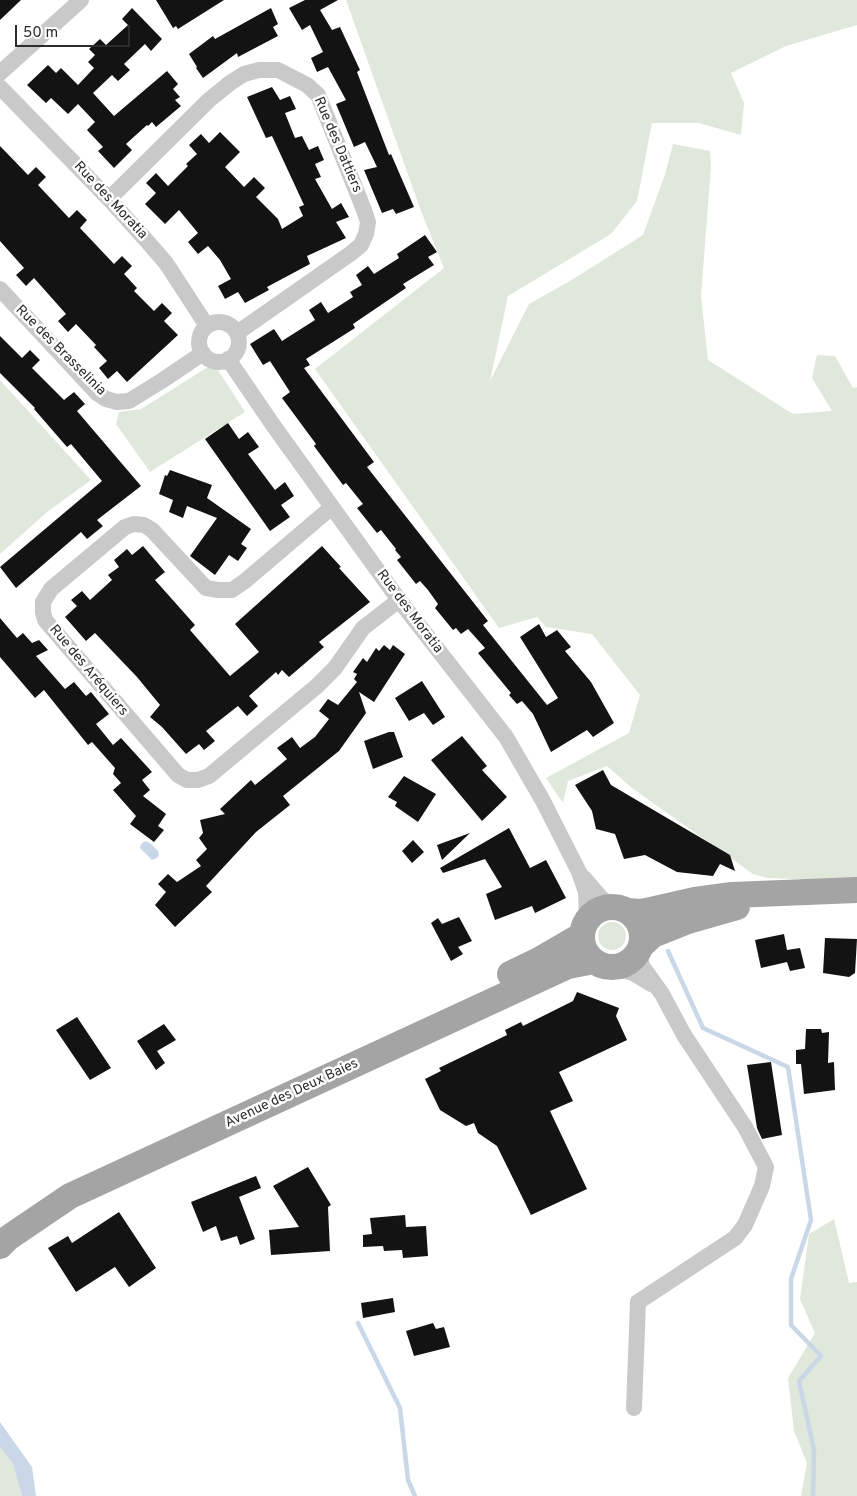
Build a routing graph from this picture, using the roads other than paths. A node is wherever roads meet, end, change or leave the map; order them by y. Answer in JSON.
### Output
{"nodes":[{"id":1,"x":81,"y":0,"type":"edge"},
{"id":2,"x":0,"y":73,"type":"edge"},
{"id":3,"x":0,"y":87,"type":"edge"},
{"id":4,"x":109,"y":199,"type":"junction"},
{"id":5,"x":0,"y":289,"type":"edge"},
{"id":6,"x":206,"y":326,"type":"junction"},
{"id":7,"x":237,"y":334,"type":"junction"},
{"id":8,"x":203,"y":353,"type":"junction"},
{"id":9,"x":228,"y":359,"type":"junction"},
{"id":10,"x":332,"y":507,"type":"junction"},
{"id":11,"x":399,"y":600,"type":"junction"},
{"id":12,"x":579,"y":872,"type":"junction"},
{"id":13,"x":857,"y":890,"type":"edge"},
{"id":14,"x":796,"y":892,"type":"junction"},
{"id":15,"x":621,"y":909,"type":"junction"},
{"id":16,"x":584,"y":927,"type":"junction"},
{"id":17,"x":639,"y":949,"type":"junction"},
{"id":18,"x":604,"y":964,"type":"junction"},
{"id":19,"x":659,"y":989,"type":"junction"},
{"id":20,"x":0,"y":1227,"type":"edge"},
{"id":21,"x":0,"y":1246,"type":"edge"},
{"id":22,"x":634,"y":1408,"type":"dead end"}],
"edges":[{"from":1,"to":2,"type":"street"},
{"from":3,"to":4,"type":"street","name":"Rue des Moratia"},
{"from":4,"to":6,"type":"street","name":"Rue des Moratia"},
{"from":4,"to":7,"type":"street","name":"Rue des Dattiers"},
{"from":5,"to":8,"type":"street","name":"Rue des Brasselinia"},
{"from":6,"to":7,"type":"street"},
{"from":6,"to":8,"type":"street"},
{"from":7,"to":9,"type":"street"},
{"from":8,"to":9,"type":"street"},
{"from":9,"to":10,"type":"street","name":"Rue des Moratia"},
{"from":10,"to":11,"type":"street","name":"Rue des Moratia"},
{"from":10,"to":11,"type":"street","name":"Rue des Aréquiers"},
{"from":11,"to":12,"type":"street","name":"Rue des Moratia"},
{"from":12,"to":15,"type":"street","name":"Rue des Moratia"},
{"from":12,"to":16,"type":"street","name":"Rue des Moratia"},
{"from":13,"to":14,"type":"main road"},
{"from":14,"to":15,"type":"main road"},
{"from":14,"to":17,"type":"main road"},
{"from":15,"to":16,"type":"main road"},
{"from":15,"to":17,"type":"main road"},
{"from":16,"to":18,"type":"main road"},
{"from":16,"to":20,"type":"main road","name":"Avenue des Deux Baies"},
{"from":17,"to":18,"type":"main road"},
{"from":17,"to":19,"type":"street"},
{"from":18,"to":19,"type":"street"},
{"from":18,"to":21,"type":"main road","name":"Avenue des Deux Baies"},
{"from":19,"to":22,"type":"street"}]}
